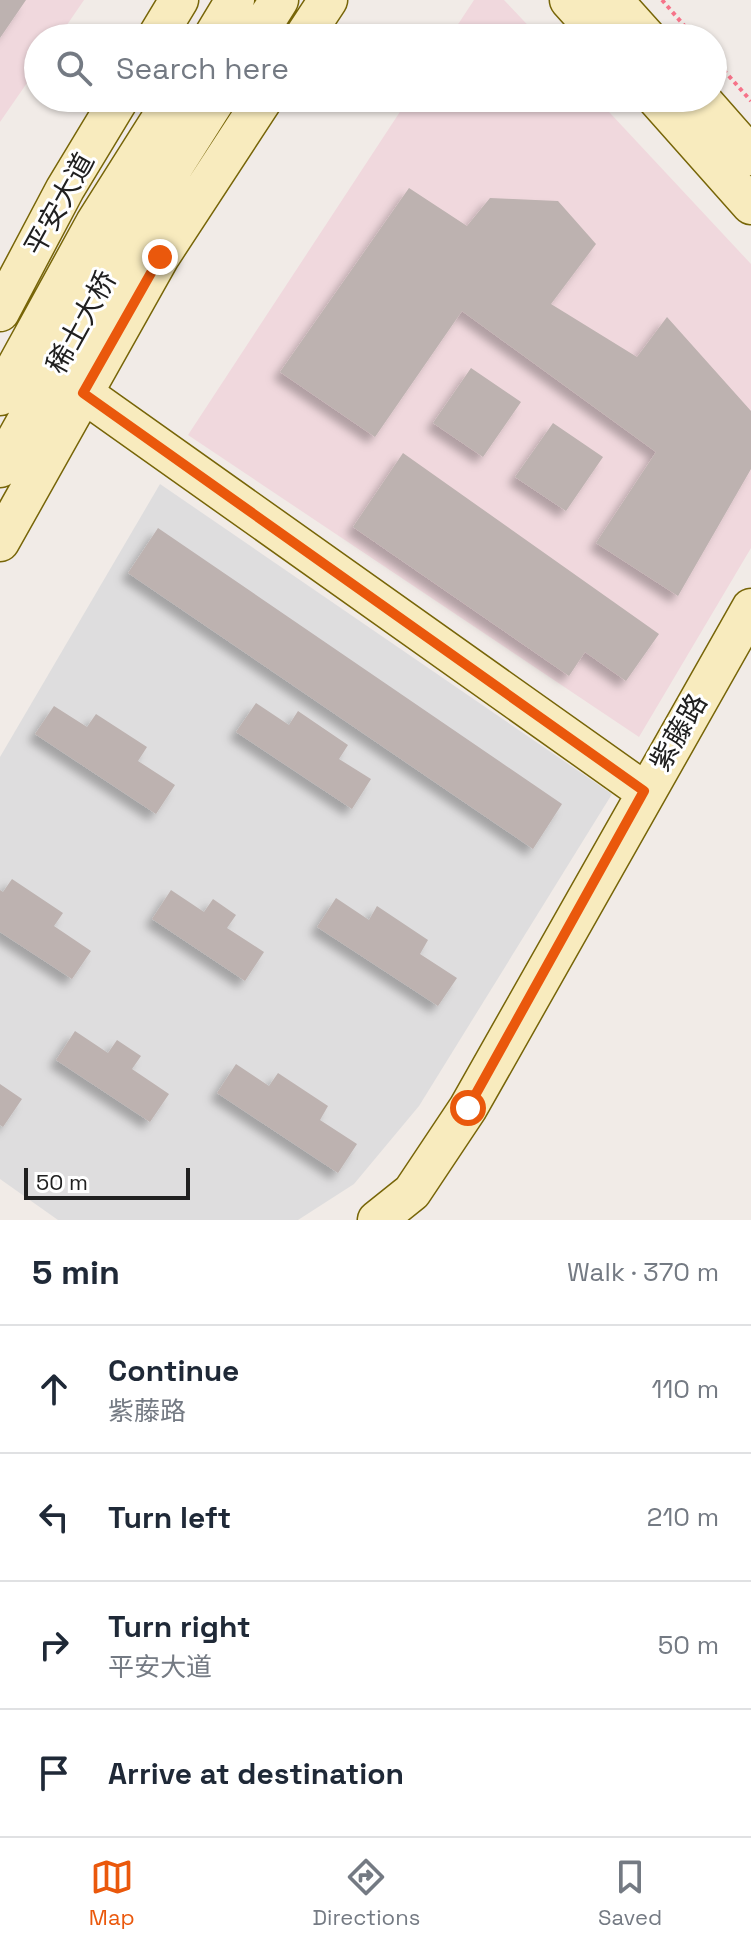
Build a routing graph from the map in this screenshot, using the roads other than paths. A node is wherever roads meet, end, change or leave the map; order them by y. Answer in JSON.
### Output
{"nodes":[{"id":1,"x":179,"y":0,"type":"edge"},
{"id":2,"x":235,"y":0,"type":"edge"},
{"id":3,"x":279,"y":0,"type":"edge"},
{"id":4,"x":328,"y":0,"type":"edge"},
{"id":5,"x":569,"y":0,"type":"edge"},
{"id":6,"x":613,"y":0,"type":"edge"},
{"id":7,"x":164,"y":24,"type":"edge"},
{"id":8,"x":220,"y":24,"type":"edge"},
{"id":9,"x":264,"y":24,"type":"edge"},
{"id":10,"x":312,"y":24,"type":"edge"},
{"id":11,"x":590,"y":24,"type":"edge"},
{"id":12,"x":634,"y":24,"type":"edge"},
{"id":13,"x":112,"y":112,"type":"edge"},
{"id":14,"x":165,"y":112,"type":"edge"},
{"id":15,"x":208,"y":112,"type":"edge"},
{"id":16,"x":255,"y":112,"type":"edge"},
{"id":17,"x":668,"y":112,"type":"edge"},
{"id":18,"x":712,"y":112,"type":"edge"},
{"id":19,"x":751,"y":156,"type":"edge"},
{"id":20,"x":751,"y":205,"type":"edge"},
{"id":21,"x":0,"y":312,"type":"edge"},
{"id":22,"x":83,"y":393,"type":"junction"},
{"id":23,"x":0,"y":396,"type":"edge"},
{"id":24,"x":0,"y":468,"type":"edge"},
{"id":25,"x":0,"y":542,"type":"edge"},
{"id":26,"x":751,"y":608,"type":"edge"},
{"id":27,"x":644,"y":791,"type":"junction"},
{"id":28,"x":377,"y":1220,"type":"edge"}],
"edges":[{"from":1,"to":7,"type":"street"},
{"from":2,"to":8,"type":"street"},
{"from":3,"to":9,"type":"street"},
{"from":4,"to":10,"type":"street"},
{"from":5,"to":11,"type":"street"},
{"from":6,"to":12,"type":"street"},
{"from":13,"to":21,"type":"street","name":"平安大道"},
{"from":14,"to":23,"type":"street","name":"稀土大桥"},
{"from":15,"to":24,"type":"street","name":"稀土大桥"},
{"from":16,"to":22,"type":"street"},
{"from":17,"to":20,"type":"street"},
{"from":18,"to":19,"type":"street"},
{"from":22,"to":25,"type":"street"},
{"from":22,"to":27,"type":"street"},
{"from":26,"to":27,"type":"street","name":"紫藤路"},
{"from":27,"to":28,"type":"street","name":"紫藤路"}]}
